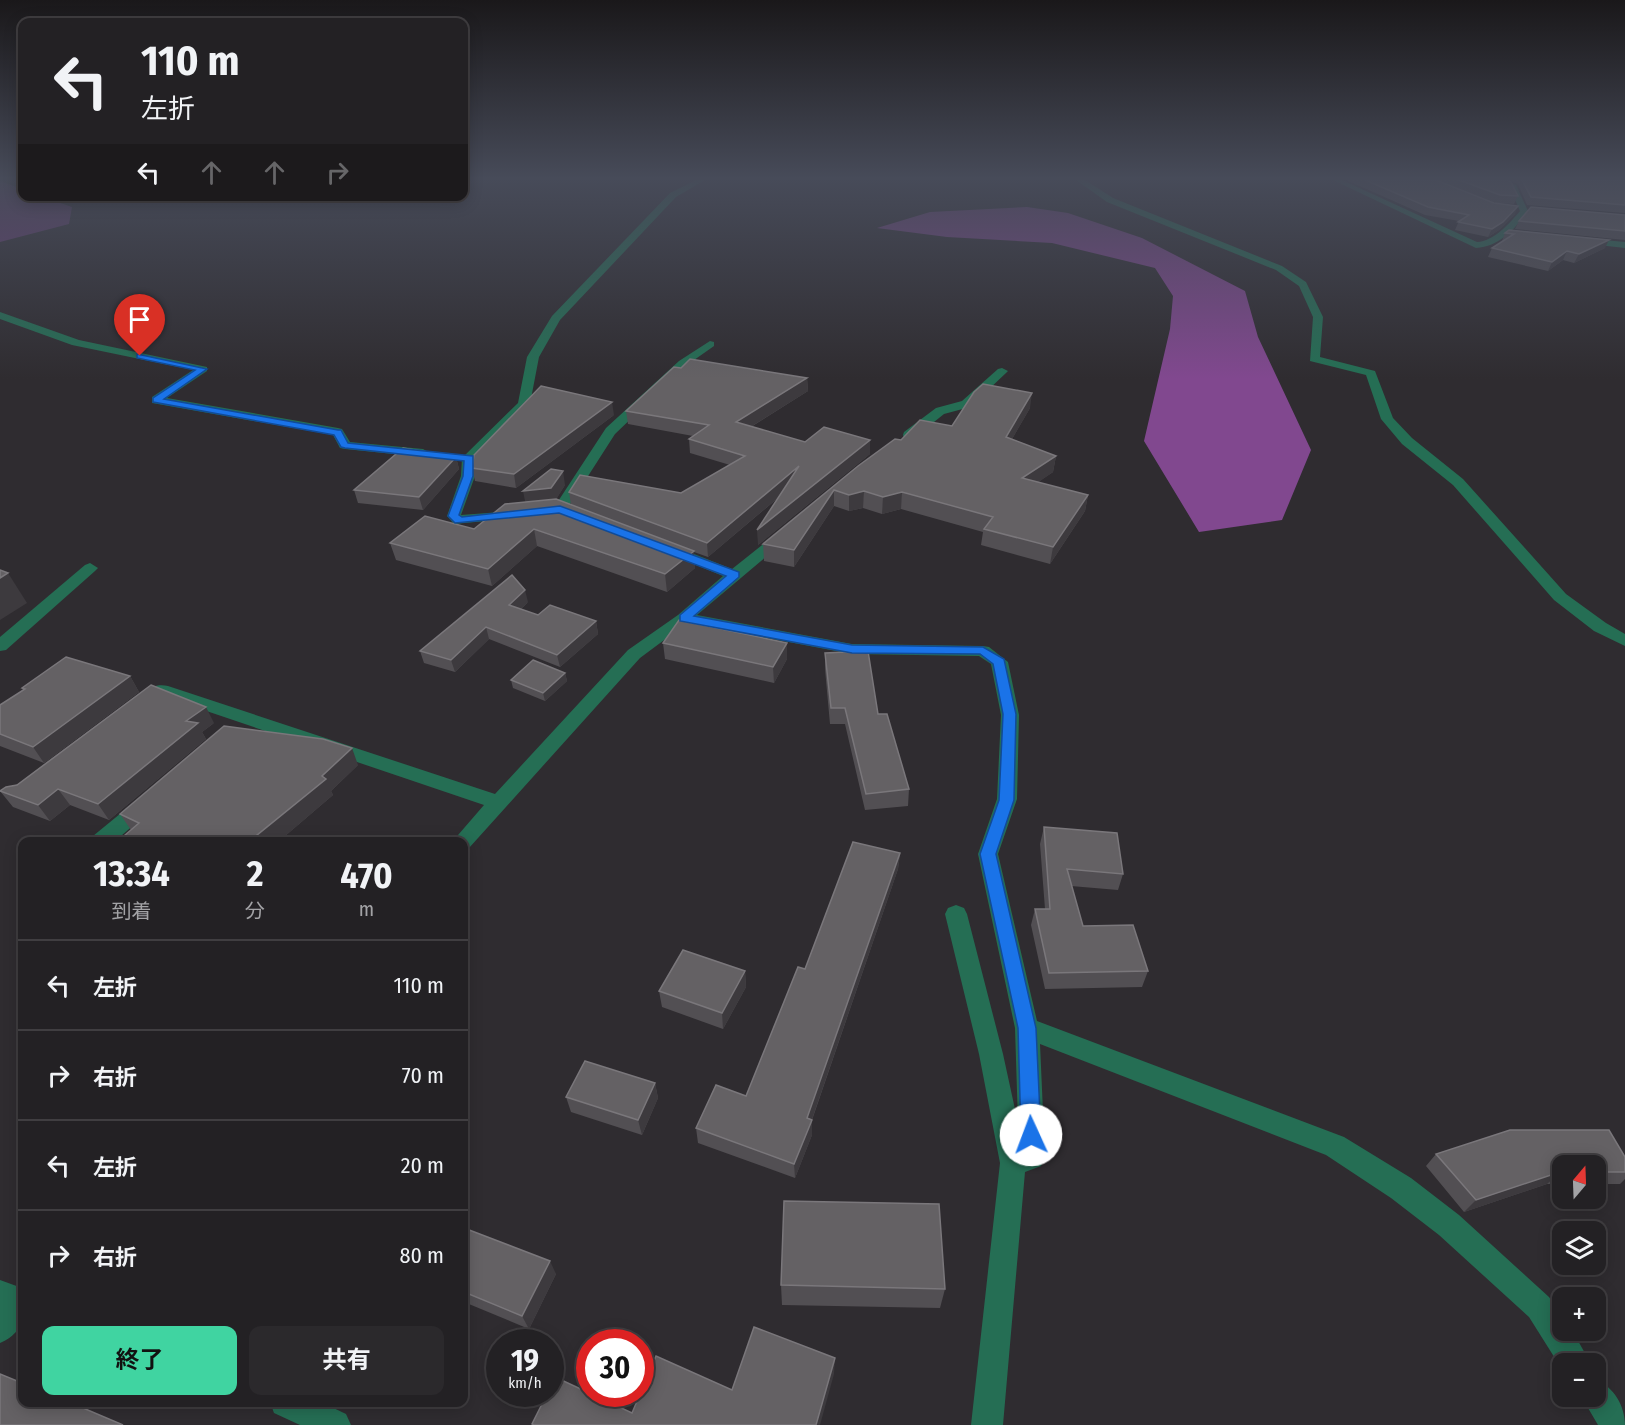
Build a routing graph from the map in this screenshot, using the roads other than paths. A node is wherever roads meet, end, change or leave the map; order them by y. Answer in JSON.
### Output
{"nodes":[{"id":1,"x":624,"y":246,"type":"edge"},
{"id":2,"x":1226,"y":246,"type":"edge"},
{"id":3,"x":0,"y":315,"type":"edge"},
{"id":4,"x":710,"y":344,"type":"dead end"},
{"id":5,"x":1002,"y":371,"type":"dead end"},
{"id":6,"x":898,"y":442,"type":"edge"},
{"id":7,"x":435,"y":455,"type":"edge"},
{"id":8,"x":560,"y":511,"type":"edge"},
{"id":9,"x":526,"y":513,"type":"edge"},
{"id":10,"x":792,"y":528,"type":"edge"},
{"id":11,"x":655,"y":544,"type":"edge"},
{"id":12,"x":90,"y":568,"type":"dead end"},
{"id":13,"x":734,"y":575,"type":"junction"},
{"id":14,"x":684,"y":618,"type":"junction"},
{"id":15,"x":1625,"y":641,"type":"edge"},
{"id":16,"x":0,"y":646,"type":"edge"},
{"id":17,"x":134,"y":708,"type":"edge"},
{"id":18,"x":246,"y":718,"type":"junction"},
{"id":19,"x":228,"y":734,"type":"edge"},
{"id":20,"x":155,"y":795,"type":"edge"},
{"id":21,"x":498,"y":802,"type":"junction"},
{"id":22,"x":106,"y":837,"type":"edge"},
{"id":23,"x":466,"y":837,"type":"edge"},
{"id":24,"x":956,"y":914,"type":"dead end"},
{"id":25,"x":1027,"y":1028,"type":"junction"},
{"id":26,"x":1013,"y":1163,"type":"junction"},
{"id":27,"x":17,"y":1301,"type":"edge"},
{"id":28,"x":0,"y":1328,"type":"edge"},
{"id":29,"x":1569,"y":1353,"type":"edge"},
{"id":30,"x":296,"y":1407,"type":"edge"},
{"id":31,"x":1604,"y":1407,"type":"edge"},
{"id":32,"x":335,"y":1425,"type":"edge"},
{"id":33,"x":987,"y":1425,"type":"edge"},
{"id":34,"x":1616,"y":1425,"type":"edge"}],
"edges":[{"from":1,"to":9,"type":"street"},
{"from":2,"to":15,"type":"street"},
{"from":3,"to":7,"type":"street"},
{"from":4,"to":8,"type":"street"},
{"from":5,"to":6,"type":"street"},
{"from":10,"to":13,"type":"street"},
{"from":11,"to":13,"type":"street"},
{"from":12,"to":16,"type":"street"},
{"from":13,"to":14,"type":"street"},
{"from":14,"to":21,"type":"street"},
{"from":14,"to":25,"type":"street"},
{"from":17,"to":18,"type":"street"},
{"from":18,"to":19,"type":"street"},
{"from":18,"to":21,"type":"street"},
{"from":20,"to":22,"type":"street"},
{"from":21,"to":23,"type":"street"},
{"from":24,"to":26,"type":"street"},
{"from":25,"to":26,"type":"street"},
{"from":25,"to":29,"type":"street"},
{"from":26,"to":33,"type":"street"},
{"from":27,"to":28,"type":"street"},
{"from":30,"to":32,"type":"street"},
{"from":31,"to":34,"type":"street"}]}
